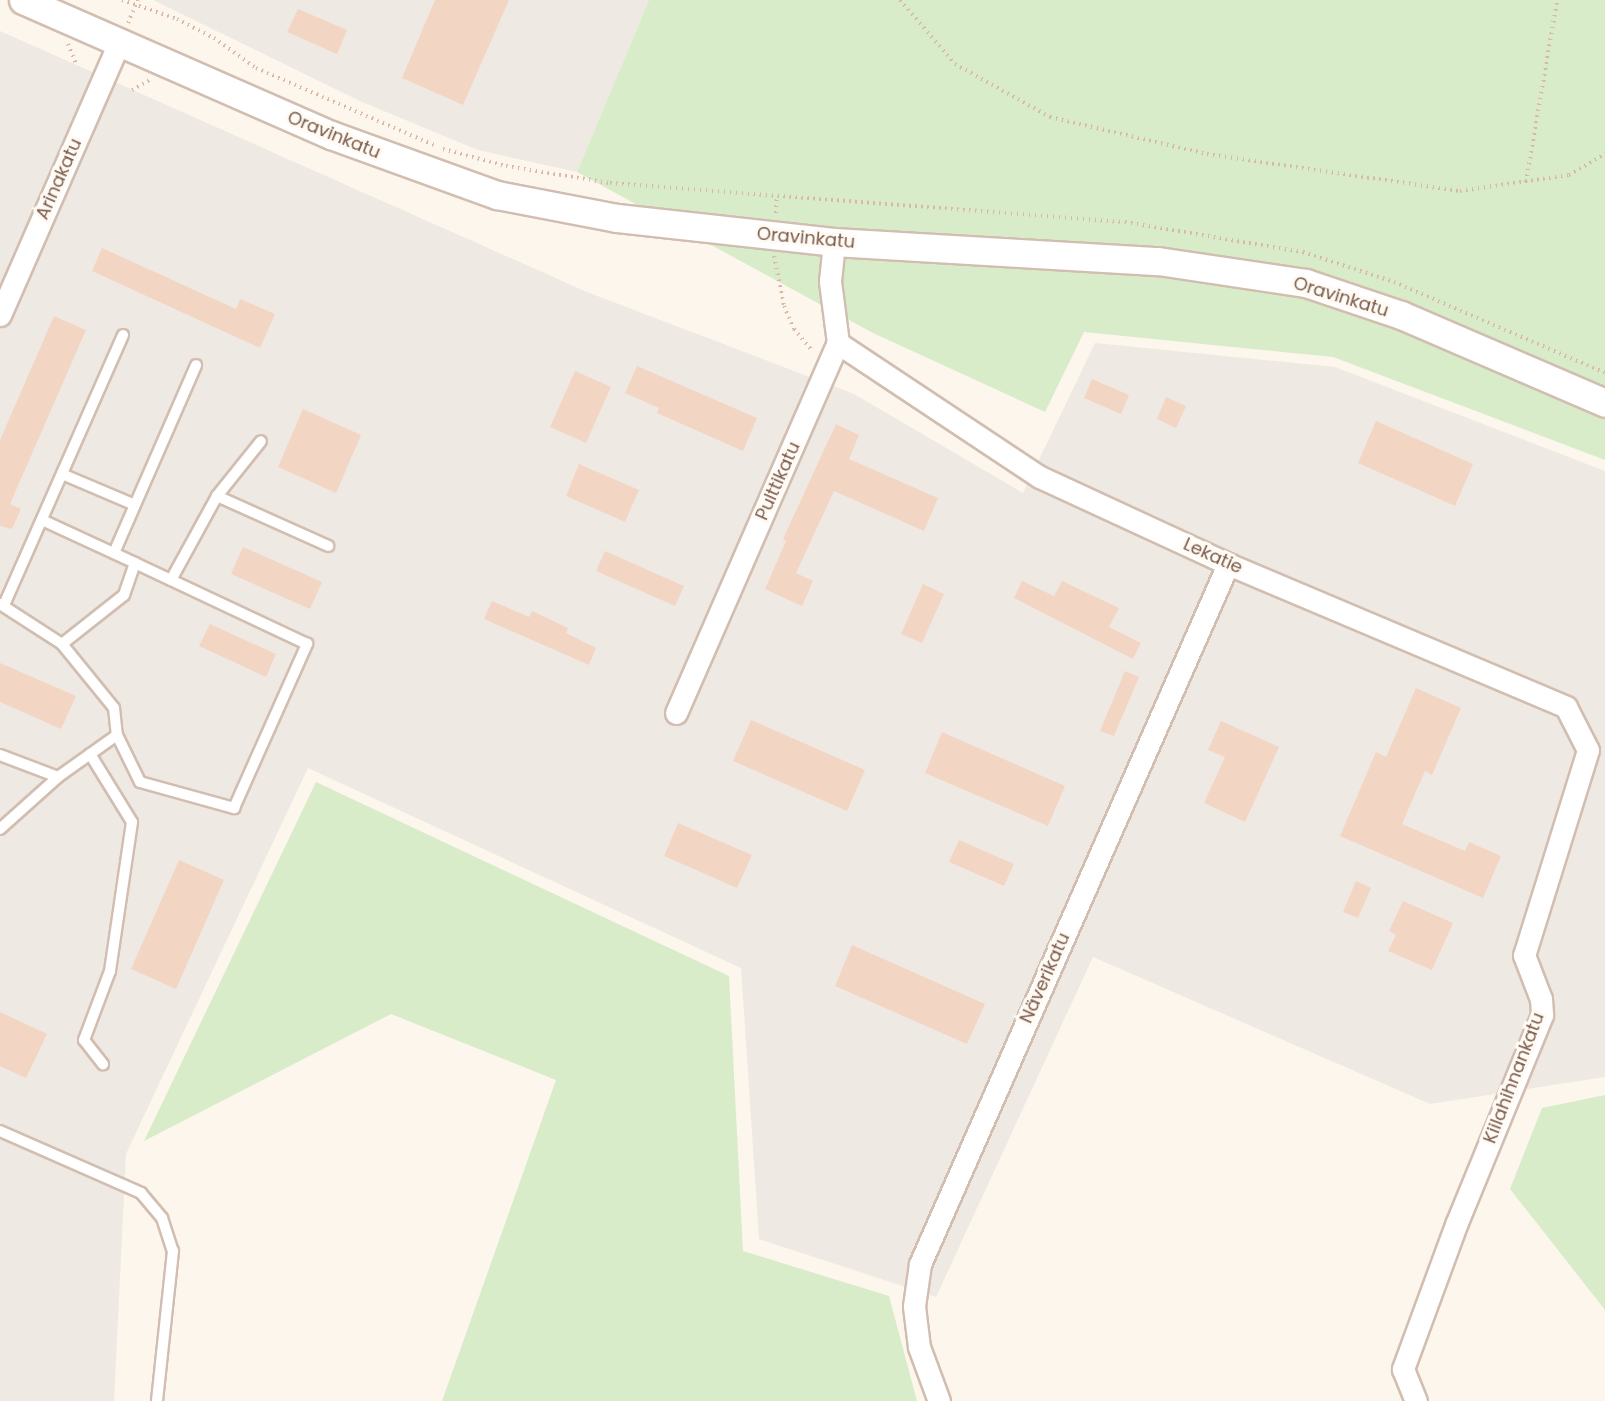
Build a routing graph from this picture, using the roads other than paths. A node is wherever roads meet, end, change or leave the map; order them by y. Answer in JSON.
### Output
{"nodes":[{"id":1,"x":23,"y":0,"type":"edge"},
{"id":2,"x":119,"y":43,"type":"junction"},
{"id":3,"x":834,"y":242,"type":"junction"},
{"id":4,"x":0,"y":315,"type":"edge"},
{"id":5,"x":123,"y":335,"type":"dead end"},
{"id":6,"x":838,"y":343,"type":"junction"},
{"id":7,"x":196,"y":365,"type":"dead end"},
{"id":8,"x":1605,"y":403,"type":"edge"},
{"id":9,"x":261,"y":441,"type":"dead end"},
{"id":10,"x":62,"y":474,"type":"junction"},
{"id":11,"x":217,"y":495,"type":"junction"},
{"id":12,"x":135,"y":505,"type":"junction"},
{"id":13,"x":42,"y":520,"type":"junction"},
{"id":14,"x":328,"y":546,"type":"dead end"},
{"id":15,"x":114,"y":554,"type":"junction"},
{"id":16,"x":135,"y":563,"type":"junction"},
{"id":17,"x":1228,"y":564,"type":"junction"},
{"id":18,"x":171,"y":580,"type":"junction"},
{"id":19,"x":2,"y":604,"type":"edge"},
{"id":20,"x":62,"y":644,"type":"junction"},
{"id":21,"x":676,"y":713,"type":"dead end"},
{"id":22,"x":117,"y":735,"type":"junction"},
{"id":23,"x":1588,"y":750,"type":"joint"},
{"id":24,"x":0,"y":754,"type":"edge"},
{"id":25,"x":90,"y":754,"type":"junction"},
{"id":26,"x":58,"y":777,"type":"junction"},
{"id":27,"x":0,"y":829,"type":"edge"},
{"id":28,"x":103,"y":1064,"type":"dead end"},
{"id":29,"x":0,"y":1131,"type":"edge"},
{"id":30,"x":157,"y":1401,"type":"edge"},
{"id":31,"x":939,"y":1401,"type":"edge"},
{"id":32,"x":1416,"y":1401,"type":"edge"}],
"edges":[{"from":1,"to":2,"type":"street","name":"Oravinkatu"},
{"from":2,"to":3,"type":"street","name":"Oravinkatu"},
{"from":2,"to":4,"type":"street","name":"Arinakatu"},
{"from":3,"to":6,"type":"street","name":"Pulttikatu"},
{"from":3,"to":8,"type":"street","name":"Oravinkatu"},
{"from":5,"to":10,"type":"lane"},
{"from":6,"to":17,"type":"street","name":"Lekatie"},
{"from":6,"to":21,"type":"street","name":"Pulttikatu"},
{"from":7,"to":12,"type":"lane"},
{"from":9,"to":11,"type":"lane"},
{"from":10,"to":12,"type":"lane"},
{"from":10,"to":13,"type":"lane"},
{"from":11,"to":14,"type":"lane"},
{"from":11,"to":18,"type":"lane"},
{"from":12,"to":15,"type":"lane"},
{"from":13,"to":15,"type":"lane"},
{"from":13,"to":19,"type":"lane"},
{"from":15,"to":16,"type":"lane"},
{"from":16,"to":18,"type":"lane"},
{"from":16,"to":20,"type":"lane"},
{"from":17,"to":23,"type":"street","name":"Lekatie"},
{"from":17,"to":31,"type":"street","name":"Näverikatu"},
{"from":18,"to":22,"type":"lane"},
{"from":19,"to":20,"type":"lane"},
{"from":20,"to":22,"type":"lane"},
{"from":22,"to":25,"type":"lane"},
{"from":23,"to":32,"type":"street","name":"Kiilahihnankatu"},
{"from":24,"to":26,"type":"lane"},
{"from":25,"to":26,"type":"lane"},
{"from":25,"to":28,"type":"lane"},
{"from":26,"to":27,"type":"lane"},
{"from":29,"to":30,"type":"lane"}]}
